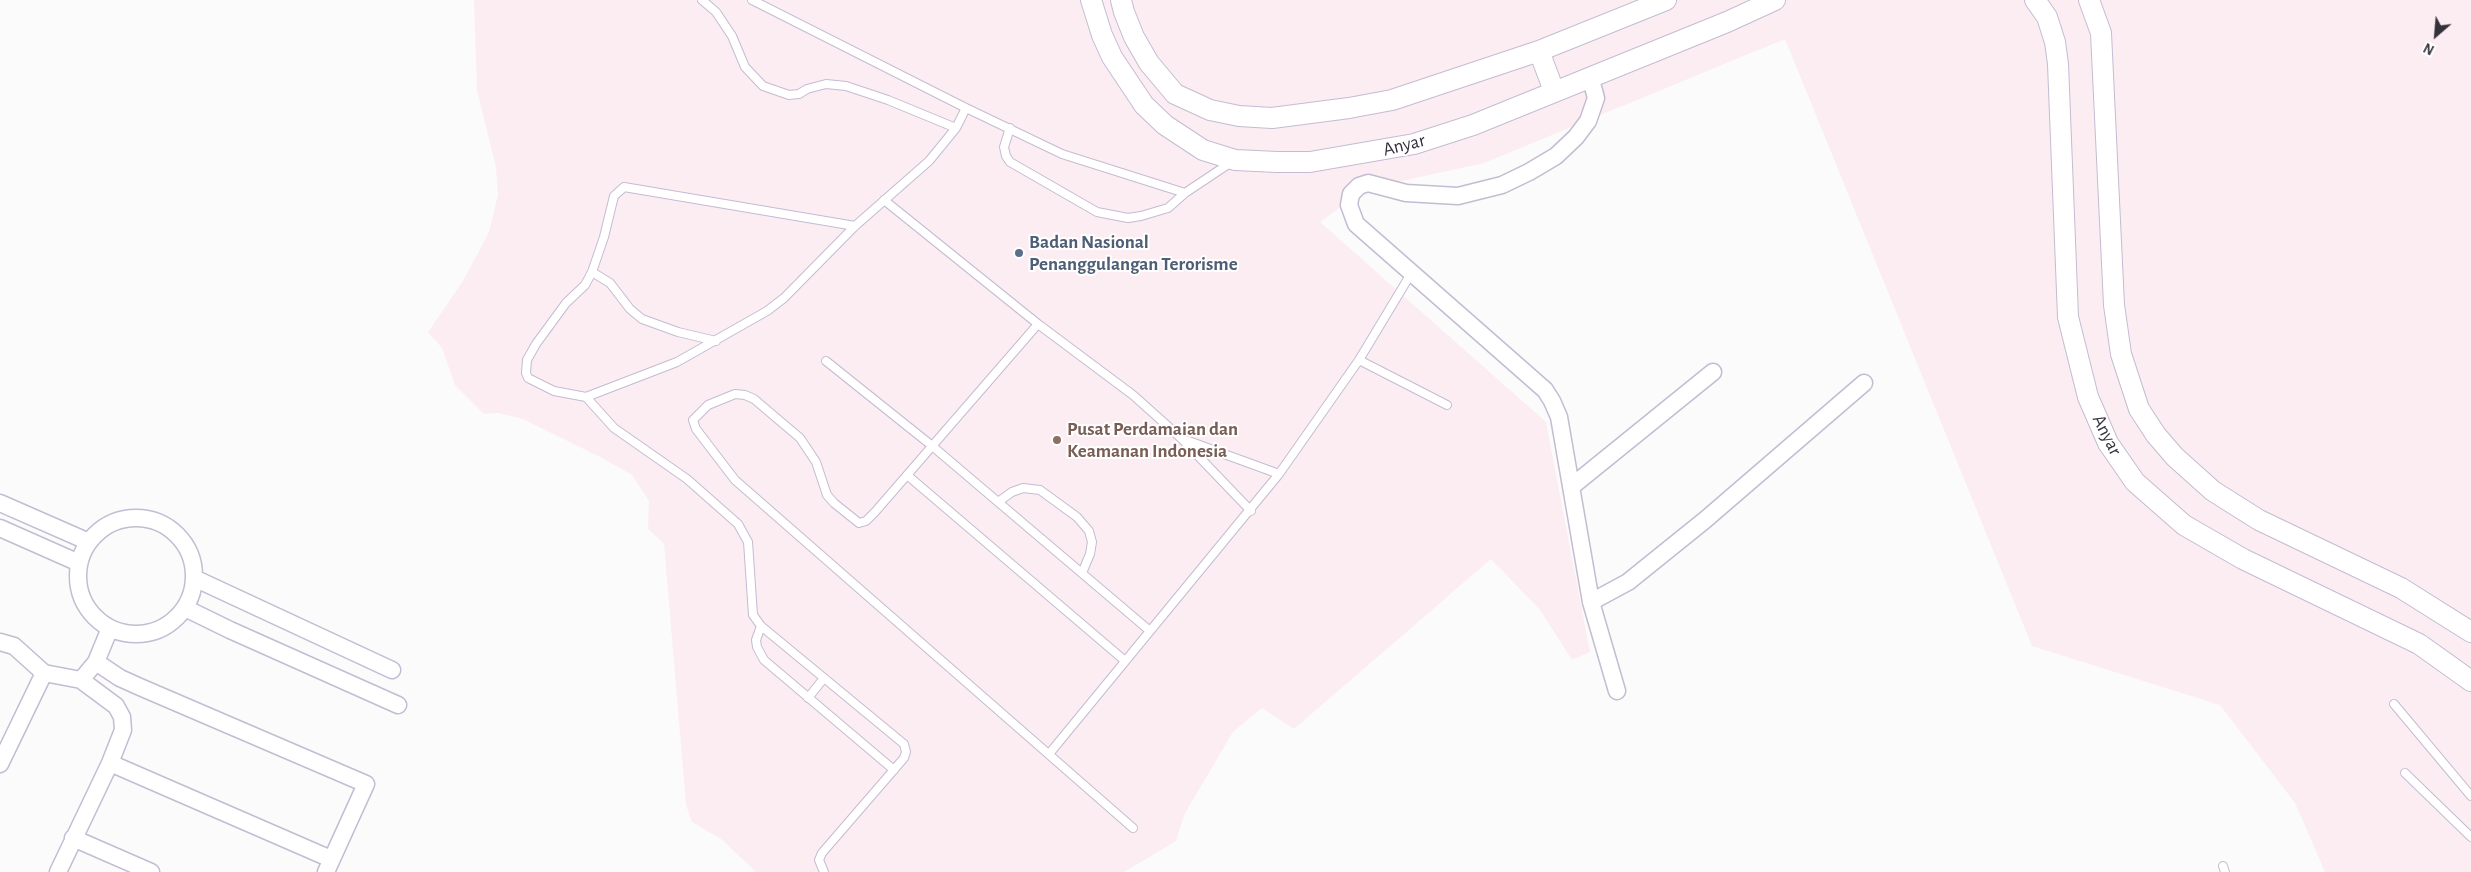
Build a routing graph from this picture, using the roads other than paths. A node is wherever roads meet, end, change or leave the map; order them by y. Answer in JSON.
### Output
{"nodes":[{"id":1,"x":702,"y":0,"type":"edge"},
{"id":2,"x":752,"y":0,"type":"edge"},
{"id":3,"x":1091,"y":0,"type":"edge"},
{"id":4,"x":1121,"y":0,"type":"edge"},
{"id":5,"x":1666,"y":0,"type":"edge"},
{"id":6,"x":1774,"y":0,"type":"edge"},
{"id":7,"x":2035,"y":0,"type":"edge"},
{"id":8,"x":2089,"y":0,"type":"edge"},
{"id":9,"x":1538,"y":51,"type":"junction"},
{"id":10,"x":1590,"y":76,"type":"junction"},
{"id":11,"x":1554,"y":91,"type":"junction"},
{"id":12,"x":966,"y":108,"type":"junction"},
{"id":13,"x":956,"y":128,"type":"junction"},
{"id":14,"x":1010,"y":128,"type":"junction"},
{"id":15,"x":1235,"y":160,"type":"junction"},
{"id":16,"x":1184,"y":193,"type":"junction"},
{"id":17,"x":884,"y":200,"type":"junction"},
{"id":18,"x":855,"y":226,"type":"junction"},
{"id":19,"x":592,"y":272,"type":"junction"},
{"id":20,"x":1412,"y":272,"type":"junction"},
{"id":21,"x":1038,"y":324,"type":"junction"},
{"id":22,"x":716,"y":340,"type":"junction"},
{"id":23,"x":1359,"y":360,"type":"junction"},
{"id":24,"x":826,"y":361,"type":"dead end"},
{"id":25,"x":1713,"y":372,"type":"dead end"},
{"id":26,"x":1864,"y":384,"type":"dead end"},
{"id":27,"x":586,"y":396,"type":"junction"},
{"id":28,"x":1447,"y":405,"type":"dead end"},
{"id":29,"x":1181,"y":438,"type":"junction"},
{"id":30,"x":931,"y":445,"type":"junction"},
{"id":31,"x":1279,"y":474,"type":"junction"},
{"id":32,"x":907,"y":475,"type":"junction"},
{"id":33,"x":1571,"y":487,"type":"junction"},
{"id":34,"x":998,"y":502,"type":"junction"},
{"id":35,"x":0,"y":504,"type":"edge"},
{"id":36,"x":1251,"y":511,"type":"junction"},
{"id":37,"x":0,"y":528,"type":"edge"},
{"id":38,"x":89,"y":542,"type":"junction"},
{"id":39,"x":79,"y":563,"type":"junction"},
{"id":40,"x":1082,"y":573,"type":"junction"},
{"id":41,"x":194,"y":578,"type":"junction"},
{"id":42,"x":1592,"y":602,"type":"junction"},
{"id":43,"x":184,"y":608,"type":"junction"},
{"id":44,"x":762,"y":626,"type":"junction"},
{"id":45,"x":110,"y":628,"type":"junction"},
{"id":46,"x":1150,"y":631,"type":"junction"},
{"id":47,"x":2471,"y":632,"type":"edge"},
{"id":48,"x":0,"y":642,"type":"edge"},
{"id":49,"x":1124,"y":660,"type":"junction"},
{"id":50,"x":96,"y":662,"type":"junction"},
{"id":51,"x":392,"y":670,"type":"dead end"},
{"id":52,"x":44,"y":673,"type":"junction"},
{"id":53,"x":824,"y":678,"type":"junction"},
{"id":54,"x":81,"y":680,"type":"junction"},
{"id":55,"x":2471,"y":682,"type":"edge"},
{"id":56,"x":1617,"y":691,"type":"dead end"},
{"id":57,"x":808,"y":698,"type":"junction"},
{"id":58,"x":2394,"y":704,"type":"dead end"},
{"id":59,"x":398,"y":705,"type":"dead end"},
{"id":60,"x":1049,"y":754,"type":"junction"},
{"id":61,"x":110,"y":763,"type":"junction"},
{"id":62,"x":0,"y":764,"type":"edge"},
{"id":63,"x":894,"y":770,"type":"junction"},
{"id":64,"x":2405,"y":773,"type":"dead end"},
{"id":65,"x":2471,"y":796,"type":"edge"},
{"id":66,"x":1133,"y":828,"type":"dead end"},
{"id":67,"x":2471,"y":837,"type":"edge"},
{"id":68,"x":73,"y":838,"type":"junction"},
{"id":69,"x":328,"y":865,"type":"edge"},
{"id":70,"x":58,"y":872,"type":"edge"},
{"id":71,"x":151,"y":872,"type":"edge"},
{"id":72,"x":824,"y":872,"type":"edge"}],
"edges":[{"from":1,"to":13,"type":"lane"},
{"from":2,"to":12,"type":"lane"},
{"from":3,"to":15,"type":"street","name":"Anyar"},
{"from":4,"to":9,"type":"street"},
{"from":5,"to":9,"type":"street"},
{"from":6,"to":10,"type":"street","name":"Anyar"},
{"from":7,"to":55,"type":"street","name":"Anyar"},
{"from":8,"to":47,"type":"street"},
{"from":9,"to":11,"type":"street"},
{"from":10,"to":11,"type":"street","name":"Anyar"},
{"from":10,"to":20,"type":"street"},
{"from":11,"to":15,"type":"street","name":"Anyar"},
{"from":12,"to":13,"type":"lane"},
{"from":12,"to":14,"type":"lane"},
{"from":13,"to":17,"type":"lane"},
{"from":14,"to":16,"type":"lane"},
{"from":14,"to":16,"type":"lane"},
{"from":15,"to":16,"type":"lane"},
{"from":17,"to":18,"type":"lane"},
{"from":17,"to":21,"type":"lane"},
{"from":18,"to":19,"type":"lane"},
{"from":18,"to":22,"type":"lane"},
{"from":19,"to":22,"type":"lane"},
{"from":19,"to":27,"type":"lane"},
{"from":20,"to":23,"type":"lane"},
{"from":20,"to":33,"type":"street"},
{"from":21,"to":29,"type":"lane"},
{"from":21,"to":30,"type":"lane"},
{"from":22,"to":27,"type":"lane"},
{"from":23,"to":28,"type":"lane"},
{"from":23,"to":31,"type":"lane"},
{"from":24,"to":30,"type":"lane"},
{"from":25,"to":33,"type":"street"},
{"from":26,"to":42,"type":"street"},
{"from":27,"to":44,"type":"lane"},
{"from":29,"to":31,"type":"lane"},
{"from":29,"to":36,"type":"lane"},
{"from":30,"to":32,"type":"lane"},
{"from":30,"to":34,"type":"lane"},
{"from":31,"to":36,"type":"lane"},
{"from":32,"to":49,"type":"lane"},
{"from":32,"to":60,"type":"lane"},
{"from":33,"to":42,"type":"street"},
{"from":34,"to":40,"type":"lane"},
{"from":34,"to":40,"type":"lane"},
{"from":35,"to":38,"type":"street"},
{"from":36,"to":46,"type":"lane"},
{"from":37,"to":39,"type":"street"},
{"from":38,"to":39,"type":"street"},
{"from":38,"to":41,"type":"street"},
{"from":39,"to":45,"type":"street"},
{"from":40,"to":46,"type":"lane"},
{"from":41,"to":43,"type":"street"},
{"from":41,"to":51,"type":"street"},
{"from":42,"to":56,"type":"street"},
{"from":43,"to":45,"type":"street"},
{"from":43,"to":59,"type":"street"},
{"from":44,"to":53,"type":"lane"},
{"from":44,"to":57,"type":"lane"},
{"from":45,"to":50,"type":"street"},
{"from":46,"to":49,"type":"lane"},
{"from":48,"to":52,"type":"street"},
{"from":49,"to":60,"type":"lane"},
{"from":50,"to":54,"type":"street"},
{"from":50,"to":69,"type":"street"},
{"from":52,"to":54,"type":"street"},
{"from":52,"to":62,"type":"street"},
{"from":53,"to":57,"type":"lane"},
{"from":53,"to":63,"type":"lane"},
{"from":54,"to":61,"type":"street"},
{"from":57,"to":63,"type":"lane"},
{"from":58,"to":65,"type":"lane"},
{"from":60,"to":66,"type":"lane"},
{"from":61,"to":68,"type":"street"},
{"from":61,"to":69,"type":"street"},
{"from":63,"to":72,"type":"lane"},
{"from":64,"to":67,"type":"lane"},
{"from":68,"to":70,"type":"street"},
{"from":68,"to":71,"type":"street"}]}
